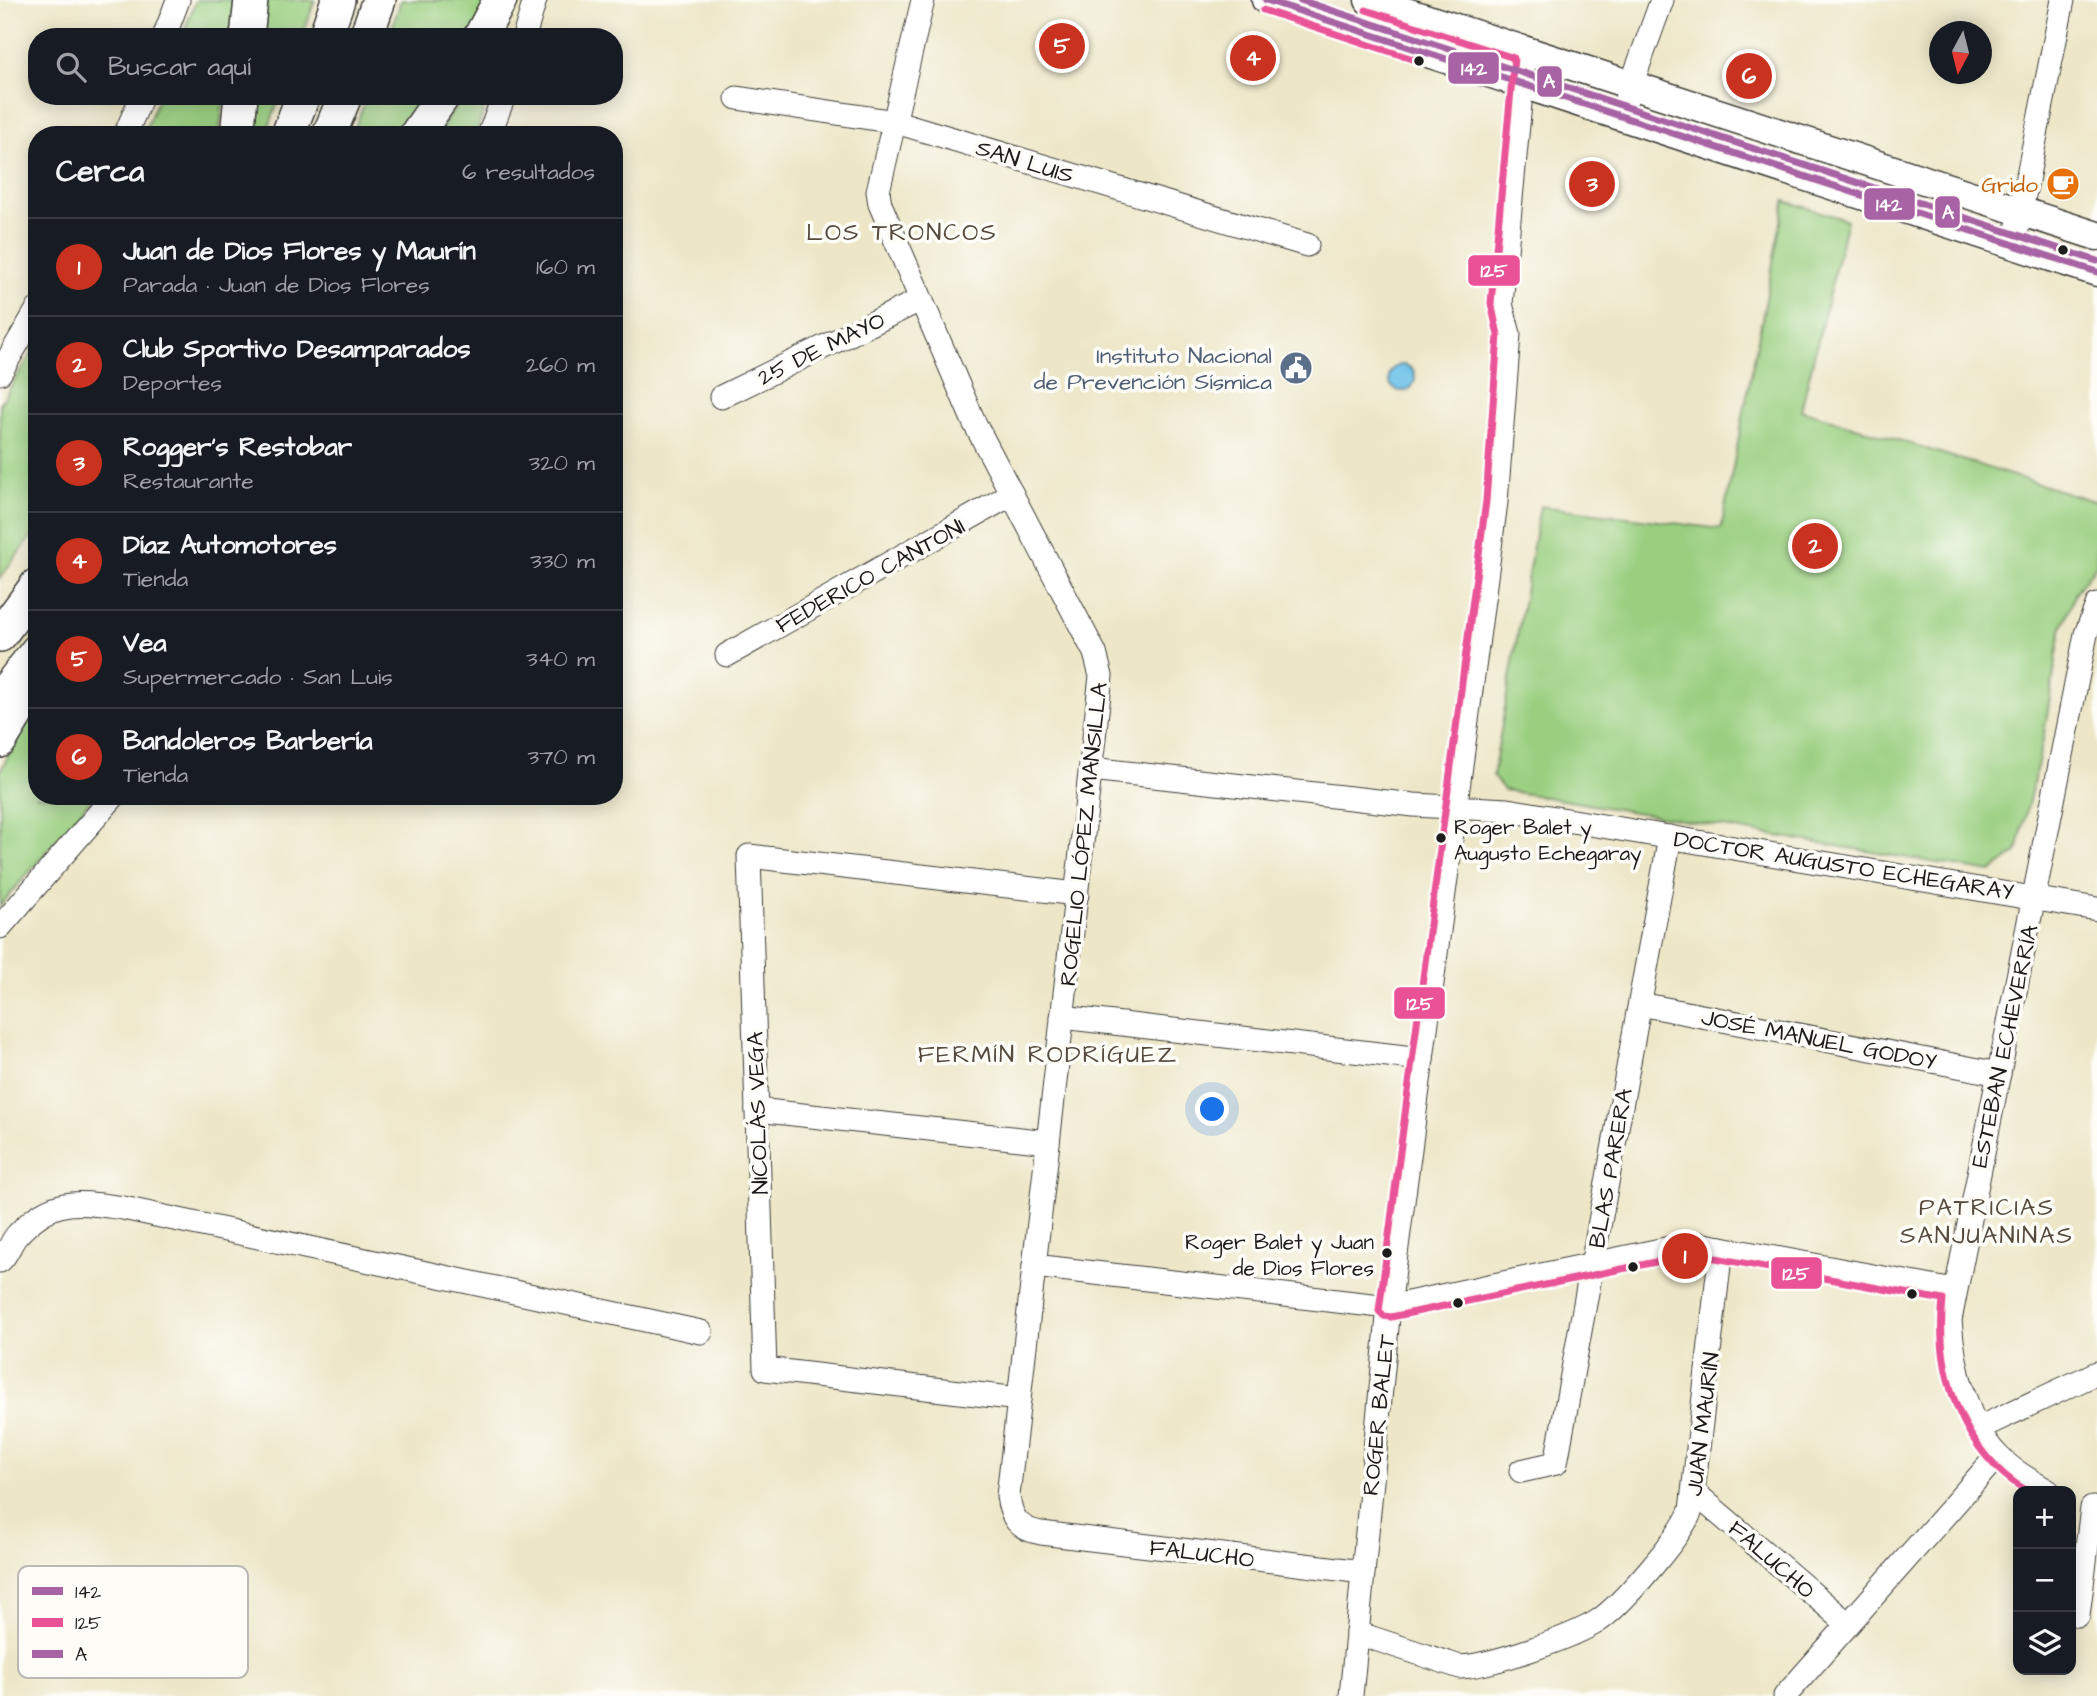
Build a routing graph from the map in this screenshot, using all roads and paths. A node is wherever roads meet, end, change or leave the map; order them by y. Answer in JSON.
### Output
{"nodes":[{"id":1,"x":178,"y":0,"type":"edge"},
{"id":2,"x":251,"y":0,"type":"edge"},
{"id":3,"x":338,"y":0,"type":"edge"},
{"id":4,"x":379,"y":0,"type":"edge"},
{"id":5,"x":500,"y":0,"type":"edge"},
{"id":6,"x":535,"y":0,"type":"edge"},
{"id":7,"x":923,"y":0,"type":"edge"},
{"id":8,"x":1266,"y":0,"type":"edge"},
{"id":9,"x":1369,"y":0,"type":"edge"},
{"id":10,"x":1661,"y":0,"type":"edge"},
{"id":11,"x":2063,"y":0,"type":"edge"},
{"id":12,"x":167,"y":28,"type":"edge"},
{"id":13,"x":248,"y":28,"type":"edge"},
{"id":14,"x":328,"y":28,"type":"edge"},
{"id":15,"x":369,"y":28,"type":"edge"},
{"id":16,"x":485,"y":28,"type":"edge"},
{"id":17,"x":527,"y":28,"type":"edge"},
{"id":18,"x":1525,"y":51,"type":"junction"},
{"id":19,"x":1522,"y":84,"type":"junction"},
{"id":20,"x":1632,"y":85,"type":"junction"},
{"id":21,"x":737,"y":98,"type":"dead end"},
{"id":22,"x":138,"y":105,"type":"edge"},
{"id":23,"x":240,"y":105,"type":"edge"},
{"id":24,"x":300,"y":105,"type":"edge"},
{"id":25,"x":341,"y":105,"type":"edge"},
{"id":26,"x":437,"y":105,"type":"edge"},
{"id":27,"x":500,"y":105,"type":"edge"},
{"id":28,"x":1620,"y":116,"type":"junction"},
{"id":29,"x":896,"y":122,"type":"junction"},
{"id":30,"x":129,"y":126,"type":"edge"},
{"id":31,"x":238,"y":126,"type":"edge"},
{"id":32,"x":291,"y":126,"type":"edge"},
{"id":33,"x":333,"y":126,"type":"edge"},
{"id":34,"x":422,"y":126,"type":"edge"},
{"id":35,"x":492,"y":126,"type":"edge"},
{"id":36,"x":2021,"y":211,"type":"junction"},
{"id":37,"x":2097,"y":236,"type":"edge"},
{"id":38,"x":1307,"y":245,"type":"dead end"},
{"id":39,"x":2014,"y":245,"type":"junction"},
{"id":40,"x":2097,"y":272,"type":"edge"},
{"id":41,"x":920,"y":300,"type":"junction"},
{"id":42,"x":28,"y":325,"type":"edge"},
{"id":43,"x":0,"y":373,"type":"edge"},
{"id":44,"x":722,"y":397,"type":"dead end"},
{"id":45,"x":1012,"y":494,"type":"junction"},
{"id":46,"x":28,"y":579,"type":"edge"},
{"id":47,"x":28,"y":597,"type":"edge"},
{"id":48,"x":2097,"y":605,"type":"edge"},
{"id":49,"x":0,"y":608,"type":"edge"},
{"id":50,"x":0,"y":635,"type":"edge"},
{"id":51,"x":727,"y":655,"type":"dead end"},
{"id":52,"x":28,"y":662,"type":"edge"},
{"id":53,"x":28,"y":695,"type":"edge"},
{"id":54,"x":0,"y":698,"type":"edge"},
{"id":55,"x":0,"y":741,"type":"edge"},
{"id":56,"x":1091,"y":769,"type":"junction"},
{"id":57,"x":106,"y":805,"type":"edge"},
{"id":58,"x":1455,"y":807,"type":"junction"},
{"id":59,"x":1670,"y":837,"type":"junction"},
{"id":60,"x":1077,"y":894,"type":"junction"},
{"id":61,"x":2035,"y":896,"type":"junction"},
{"id":62,"x":2097,"y":909,"type":"edge"},
{"id":63,"x":0,"y":927,"type":"edge"},
{"id":64,"x":1640,"y":1004,"type":"junction"},
{"id":65,"x":1062,"y":1017,"type":"junction"},
{"id":66,"x":1422,"y":1059,"type":"junction"},
{"id":67,"x":1999,"y":1074,"type":"junction"},
{"id":68,"x":757,"y":1110,"type":"junction"},
{"id":69,"x":1048,"y":1142,"type":"junction"},
{"id":70,"x":1721,"y":1248,"type":"junction"},
{"id":71,"x":0,"y":1261,"type":"edge"},
{"id":72,"x":1592,"y":1264,"type":"junction"},
{"id":73,"x":1034,"y":1266,"type":"junction"},
{"id":74,"x":1954,"y":1292,"type":"junction"},
{"id":75,"x":1389,"y":1307,"type":"junction"},
{"id":76,"x":701,"y":1332,"type":"dead end"},
{"id":77,"x":2097,"y":1373,"type":"edge"},
{"id":78,"x":1019,"y":1399,"type":"junction"},
{"id":79,"x":1979,"y":1428,"type":"junction"},
{"id":80,"x":1997,"y":1456,"type":"junction"},
{"id":81,"x":1521,"y":1471,"type":"dead end"},
{"id":82,"x":2041,"y":1486,"type":"edge"},
{"id":83,"x":1695,"y":1493,"type":"junction"},
{"id":84,"x":2087,"y":1506,"type":"edge"},
{"id":85,"x":1041,"y":1533,"type":"joint"},
{"id":86,"x":1363,"y":1572,"type":"junction"},
{"id":87,"x":2078,"y":1615,"type":"dead end"},
{"id":88,"x":1848,"y":1625,"type":"junction"},
{"id":89,"x":1357,"y":1633,"type":"junction"},
{"id":90,"x":1351,"y":1696,"type":"edge"},
{"id":91,"x":1785,"y":1696,"type":"edge"}],
"edges":[{"from":1,"to":12,"type":"street"},
{"from":2,"to":13,"type":"highway"},
{"from":3,"to":14,"type":"highway"},
{"from":4,"to":15,"type":"highway"},
{"from":5,"to":16,"type":"highway"},
{"from":6,"to":17,"type":"street"},
{"from":7,"to":29,"type":"street","name":"ROGELIO LÓPEZ MANSILLA"},
{"from":8,"to":19,"type":"main road"},
{"from":9,"to":18,"type":"main road"},
{"from":10,"to":20,"type":"street"},
{"from":11,"to":36,"type":"street"},
{"from":18,"to":19,"type":"street","name":"ROGER BALET"},
{"from":18,"to":20,"type":"main road"},
{"from":19,"to":28,"type":"main road"},
{"from":19,"to":58,"type":"street","name":"ROGER BALET"},
{"from":20,"to":28,"type":"street"},
{"from":20,"to":36,"type":"main road"},
{"from":21,"to":29,"type":"street","name":"SAN LUIS"},
{"from":22,"to":30,"type":"street"},
{"from":23,"to":31,"type":"highway"},
{"from":24,"to":32,"type":"highway"},
{"from":25,"to":33,"type":"highway"},
{"from":26,"to":34,"type":"highway"},
{"from":27,"to":35,"type":"street"},
{"from":28,"to":39,"type":"main road"},
{"from":29,"to":38,"type":"street","name":"SAN LUIS"},
{"from":29,"to":41,"type":"street","name":"ROGELIO LÓPEZ MANSILLA"},
{"from":36,"to":37,"type":"main road"},
{"from":36,"to":39,"type":"street"},
{"from":39,"to":40,"type":"main road"},
{"from":41,"to":44,"type":"street","name":"25 DE MAYO"},
{"from":41,"to":45,"type":"street","name":"ROGELIO LÓPEZ MANSILLA"},
{"from":42,"to":43,"type":"street"},
{"from":45,"to":51,"type":"street","name":"FEDERICO CANTONI"},
{"from":45,"to":56,"type":"street","name":"ROGELIO LÓPEZ MANSILLA"},
{"from":46,"to":49,"type":"highway"},
{"from":47,"to":50,"type":"highway"},
{"from":48,"to":61,"type":"street","name":"ESTEBAN ECHEVERRÍA"},
{"from":52,"to":54,"type":"highway"},
{"from":53,"to":55,"type":"highway"},
{"from":56,"to":58,"type":"street","name":"DOCTOR AUGUSTO ECHEGARAY"},
{"from":56,"to":60,"type":"street","name":"ROGELIO LÓPEZ MANSILLA"},
{"from":57,"to":63,"type":"street"},
{"from":58,"to":59,"type":"street","name":"DOCTOR AUGUSTO ECHEGARAY"},
{"from":58,"to":66,"type":"street","name":"ROGER BALET"},
{"from":59,"to":61,"type":"street","name":"DOCTOR AUGUSTO ECHEGARAY"},
{"from":59,"to":64,"type":"street","name":"BLAS PARERA"},
{"from":60,"to":65,"type":"street","name":"ROGELIO LÓPEZ MANSILLA"},
{"from":60,"to":68,"type":"street","name":"NICOLÁS VEGA"},
{"from":61,"to":62,"type":"street","name":"DOCTOR AUGUSTO ECHEGARAY"},
{"from":61,"to":67,"type":"street","name":"ESTEBAN ECHEVERRÍA"},
{"from":64,"to":67,"type":"street","name":"JOSÉ MANUEL GODOY"},
{"from":64,"to":72,"type":"street","name":"BLAS PARERA"},
{"from":65,"to":66,"type":"street"},
{"from":65,"to":69,"type":"street","name":"ROGELIO LÓPEZ MANSILLA"},
{"from":66,"to":75,"type":"street","name":"ROGER BALET"},
{"from":67,"to":74,"type":"street","name":"ESTEBAN ECHEVERRÍA"},
{"from":68,"to":69,"type":"street"},
{"from":68,"to":78,"type":"street","name":"NICOLÁS VEGA"},
{"from":69,"to":73,"type":"street","name":"ROGELIO LÓPEZ MANSILLA"},
{"from":70,"to":72,"type":"street"},
{"from":70,"to":74,"type":"street"},
{"from":70,"to":83,"type":"street","name":"JUAN MAURÍN"},
{"from":71,"to":76,"type":"street"},
{"from":72,"to":75,"type":"street"},
{"from":72,"to":81,"type":"street","name":"BLAS PARERA"},
{"from":73,"to":75,"type":"street"},
{"from":73,"to":78,"type":"street","name":"ROGELIO LÓPEZ MANSILLA"},
{"from":74,"to":79,"type":"street","name":"ESTEBAN ECHEVERRÍA"},
{"from":75,"to":86,"type":"street","name":"ROGER BALET"},
{"from":77,"to":79,"type":"street"},
{"from":78,"to":85,"type":"street","name":"ROGELIO LÓPEZ MANSILLA"},
{"from":79,"to":80,"type":"street","name":"ESTEBAN ECHEVERRÍA"},
{"from":80,"to":82,"type":"street"},
{"from":80,"to":88,"type":"street"},
{"from":83,"to":88,"type":"street","name":"FALUCHO"},
{"from":83,"to":89,"type":"street","name":"JUAN MAURÍN"},
{"from":84,"to":87,"type":"street"},
{"from":85,"to":86,"type":"street","name":"FALUCHO"},
{"from":86,"to":89,"type":"street","name":"ROGER BALET"},
{"from":88,"to":91,"type":"street"},
{"from":89,"to":90,"type":"street","name":"ROGER BALET"}]}
